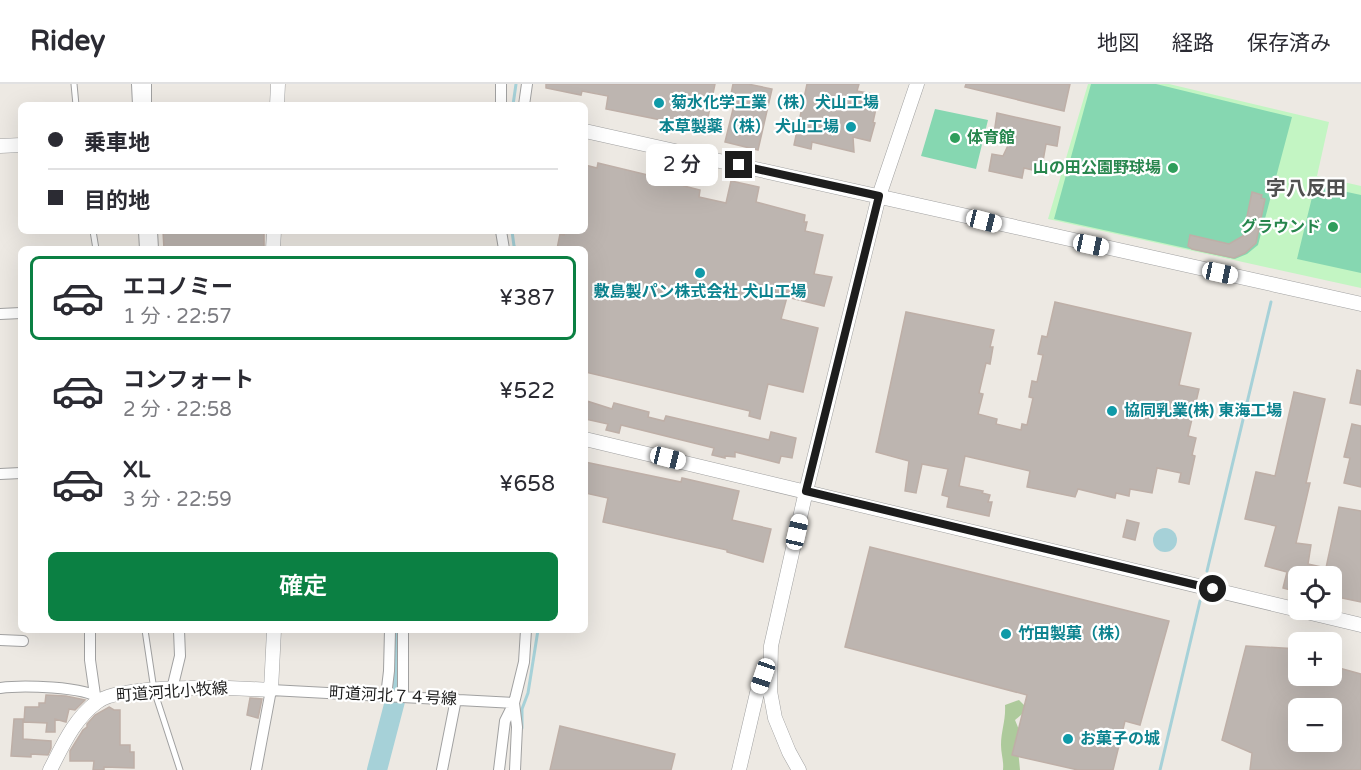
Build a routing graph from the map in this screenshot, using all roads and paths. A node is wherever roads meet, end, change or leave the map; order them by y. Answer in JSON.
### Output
{"nodes":[{"id":1,"x":74,"y":84,"type":"edge"},
{"id":2,"x":137,"y":84,"type":"edge"},
{"id":3,"x":146,"y":84,"type":"edge"},
{"id":4,"x":278,"y":84,"type":"edge"},
{"id":5,"x":501,"y":84,"type":"edge"},
{"id":6,"x":527,"y":84,"type":"edge"},
{"id":7,"x":917,"y":84,"type":"edge"},
{"id":8,"x":76,"y":102,"type":"edge"},
{"id":9,"x":138,"y":102,"type":"edge"},
{"id":10,"x":147,"y":102,"type":"edge"},
{"id":11,"x":277,"y":102,"type":"edge"},
{"id":12,"x":501,"y":102,"type":"edge"},
{"id":13,"x":524,"y":102,"type":"edge"},
{"id":14,"x":588,"y":132,"type":"edge"},
{"id":15,"x":18,"y":145,"type":"edge"},
{"id":16,"x":0,"y":146,"type":"edge"},
{"id":17,"x":879,"y":196,"type":"junction"},
{"id":18,"x":1361,"y":304,"type":"edge"},
{"id":19,"x":18,"y":313,"type":"edge"},
{"id":20,"x":0,"y":314,"type":"edge"},
{"id":21,"x":588,"y":440,"type":"edge"},
{"id":22,"x":18,"y":473,"type":"edge"},
{"id":23,"x":0,"y":474,"type":"edge"},
{"id":24,"x":806,"y":491,"type":"junction"},
{"id":25,"x":1361,"y":625,"type":"edge"},
{"id":26,"x":90,"y":633,"type":"edge"},
{"id":27,"x":146,"y":633,"type":"edge"},
{"id":28,"x":179,"y":633,"type":"edge"},
{"id":29,"x":274,"y":633,"type":"edge"},
{"id":30,"x":390,"y":633,"type":"edge"},
{"id":31,"x":403,"y":633,"type":"edge"},
{"id":32,"x":526,"y":633,"type":"edge"},
{"id":33,"x":0,"y":640,"type":"edge"},
{"id":34,"x":23,"y":641,"type":"dead end"},
{"id":35,"x":769,"y":659,"type":"junction"},
{"id":36,"x":0,"y":688,"type":"edge"},
{"id":37,"x":172,"y":689,"type":"junction"},
{"id":38,"x":154,"y":690,"type":"junction"},
{"id":39,"x":271,"y":690,"type":"junction"},
{"id":40,"x":387,"y":696,"type":"junction"},
{"id":41,"x":98,"y":697,"type":"junction"},
{"id":42,"x":402,"y":697,"type":"junction"},
{"id":43,"x":456,"y":699,"type":"junction"},
{"id":44,"x":514,"y":703,"type":"junction"},
{"id":45,"x":50,"y":770,"type":"edge"},
{"id":46,"x":180,"y":770,"type":"edge"},
{"id":47,"x":256,"y":770,"type":"edge"},
{"id":48,"x":442,"y":770,"type":"edge"},
{"id":49,"x":499,"y":770,"type":"edge"},
{"id":50,"x":515,"y":770,"type":"edge"},
{"id":51,"x":739,"y":770,"type":"edge"},
{"id":52,"x":799,"y":770,"type":"edge"}],
"edges":[{"from":1,"to":8,"type":"lane"},
{"from":2,"to":9,"type":"street"},
{"from":3,"to":10,"type":"street"},
{"from":4,"to":11,"type":"street"},
{"from":5,"to":12,"type":"street"},
{"from":6,"to":13,"type":"street"},
{"from":7,"to":17,"type":"street"},
{"from":14,"to":17,"type":"street"},
{"from":15,"to":16,"type":"street"},
{"from":17,"to":18,"type":"street"},
{"from":17,"to":24,"type":"street"},
{"from":19,"to":20,"type":"street"},
{"from":21,"to":24,"type":"street"},
{"from":22,"to":23,"type":"street"},
{"from":24,"to":25,"type":"street"},
{"from":24,"to":35,"type":"street"},
{"from":26,"to":41,"type":"street"},
{"from":27,"to":38,"type":"lane"},
{"from":28,"to":37,"type":"street"},
{"from":29,"to":39,"type":"street"},
{"from":30,"to":40,"type":"street"},
{"from":31,"to":42,"type":"street"},
{"from":32,"to":44,"type":"street"},
{"from":33,"to":34,"type":"street"},
{"from":35,"to":51,"type":"street"},
{"from":35,"to":52,"type":"street"},
{"from":36,"to":41,"type":"street"},
{"from":37,"to":38,"type":"street","name":"町道河北小牧線"},
{"from":37,"to":39,"type":"street","name":"町道河北小牧線"},
{"from":38,"to":41,"type":"street","name":"町道河北小牧線"},
{"from":38,"to":46,"type":"lane"},
{"from":39,"to":40,"type":"street","name":"町道河北７４号線"},
{"from":39,"to":47,"type":"street"},
{"from":40,"to":42,"type":"street","name":"町道河北７４号線"},
{"from":41,"to":45,"type":"street","name":"町道河北小牧線"},
{"from":42,"to":43,"type":"street","name":"町道河北７４号線"},
{"from":43,"to":44,"type":"street","name":"町道河北７４号線"},
{"from":43,"to":48,"type":"street"},
{"from":44,"to":49,"type":"street"},
{"from":44,"to":50,"type":"street"}]}
